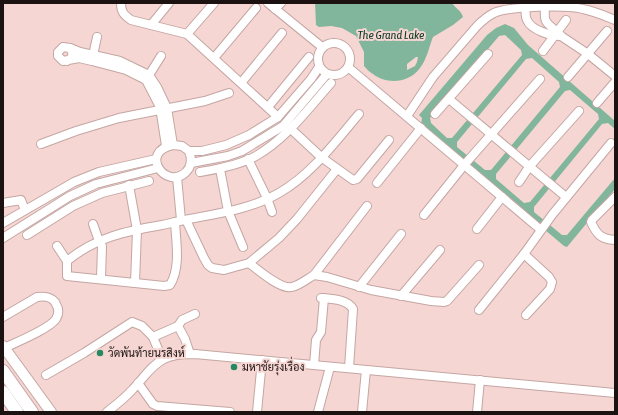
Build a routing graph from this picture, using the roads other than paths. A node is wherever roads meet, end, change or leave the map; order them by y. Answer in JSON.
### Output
{"nodes":[{"id":1,"x":121,"y":3,"type":"edge"},
{"id":2,"x":169,"y":3,"type":"edge"},
{"id":3,"x":214,"y":3,"type":"edge"},
{"id":4,"x":268,"y":3,"type":"edge"},
{"id":5,"x":278,"y":6,"type":"edge"},
{"id":6,"x":522,"y":6,"type":"edge"},
{"id":7,"x":545,"y":7,"type":"junction"},
{"id":8,"x":256,"y":8,"type":"dead end"},
{"id":9,"x":566,"y":20,"type":"dead end"},
{"id":10,"x":615,"y":20,"type":"edge"},
{"id":11,"x":151,"y":25,"type":"junction"},
{"id":12,"x":607,"y":31,"type":"dead end"},
{"id":13,"x":282,"y":33,"type":"dead end"},
{"id":14,"x":187,"y":34,"type":"junction"},
{"id":15,"x":558,"y":34,"type":"junction"},
{"id":16,"x":96,"y":37,"type":"dead end"},
{"id":17,"x":322,"y":47,"type":"junction"},
{"id":18,"x":70,"y":48,"type":"junction"},
{"id":19,"x":543,"y":51,"type":"dead end"},
{"id":20,"x":488,"y":54,"type":"dead end"},
{"id":21,"x":588,"y":54,"type":"junction"},
{"id":22,"x":161,"y":56,"type":"dead end"},
{"id":23,"x":309,"y":57,"type":"dead end"},
{"id":24,"x":92,"y":58,"type":"junction"},
{"id":25,"x":214,"y":58,"type":"junction"},
{"id":26,"x":67,"y":62,"type":"junction"},
{"id":27,"x":319,"y":67,"type":"junction"},
{"id":28,"x":348,"y":67,"type":"junction"},
{"id":29,"x":327,"y":74,"type":"junction"},
{"id":30,"x":615,"y":76,"type":"edge"},
{"id":31,"x":568,"y":77,"type":"dead end"},
{"id":32,"x":148,"y":78,"type":"junction"},
{"id":33,"x":540,"y":79,"type":"dead end"},
{"id":34,"x":615,"y":82,"type":"edge"},
{"id":35,"x":241,"y":83,"type":"junction"},
{"id":36,"x":331,"y":83,"type":"dead end"},
{"id":37,"x":229,"y":93,"type":"dead end"},
{"id":38,"x":449,"y":99,"type":"junction"},
{"id":39,"x":597,"y":103,"type":"dead end"},
{"id":40,"x":268,"y":107,"type":"junction"},
{"id":41,"x":164,"y":109,"type":"junction"},
{"id":42,"x":579,"y":111,"type":"dead end"},
{"id":43,"x":359,"y":114,"type":"dead end"},
{"id":44,"x":435,"y":114,"type":"dead end"},
{"id":45,"x":407,"y":116,"type":"junction"},
{"id":46,"x":278,"y":117,"type":"junction"},
{"id":47,"x":421,"y":128,"type":"junction"},
{"id":48,"x":291,"y":129,"type":"junction"},
{"id":49,"x":492,"y":135,"type":"junction"},
{"id":50,"x":390,"y":140,"type":"dead end"},
{"id":51,"x":611,"y":143,"type":"dead end"},
{"id":52,"x":41,"y":144,"type":"dead end"},
{"id":53,"x":170,"y":145,"type":"junction"},
{"id":54,"x":189,"y":151,"type":"junction"},
{"id":55,"x":321,"y":157,"type":"junction"},
{"id":56,"x":156,"y":159,"type":"junction"},
{"id":57,"x":248,"y":159,"type":"junction"},
{"id":58,"x":191,"y":163,"type":"junction"},
{"id":59,"x":465,"y":164,"type":"junction"},
{"id":60,"x":529,"y":167,"type":"junction"},
{"id":61,"x":158,"y":168,"type":"junction"},
{"id":62,"x":220,"y":169,"type":"junction"},
{"id":63,"x":337,"y":169,"type":"junction"},
{"id":64,"x":200,"y":172,"type":"dead end"},
{"id":65,"x":177,"y":177,"type":"junction"},
{"id":66,"x":149,"y":181,"type":"dead end"},
{"id":67,"x":518,"y":182,"type":"dead end"},
{"id":68,"x":377,"y":183,"type":"dead end"},
{"id":69,"x":130,"y":185,"type":"junction"},
{"id":70,"x":502,"y":197,"type":"junction"},
{"id":71,"x":566,"y":197,"type":"junction"},
{"id":72,"x":615,"y":197,"type":"edge"},
{"id":73,"x":267,"y":198,"type":"junction"},
{"id":74,"x":3,"y":203,"type":"edge"},
{"id":75,"x":367,"y":206,"type":"dead end"},
{"id":76,"x":25,"y":210,"type":"junction"},
{"id":77,"x":228,"y":211,"type":"junction"},
{"id":78,"x":272,"y":212,"type":"dead end"},
{"id":79,"x":424,"y":215,"type":"dead end"},
{"id":80,"x":181,"y":221,"type":"junction"},
{"id":81,"x":3,"y":223,"type":"edge"},
{"id":82,"x":93,"y":224,"type":"dead end"},
{"id":83,"x":477,"y":229,"type":"dead end"},
{"id":84,"x":542,"y":229,"type":"junction"},
{"id":85,"x":137,"y":230,"type":"junction"},
{"id":86,"x":400,"y":234,"type":"dead end"},
{"id":87,"x":27,"y":235,"type":"dead end"},
{"id":88,"x":3,"y":238,"type":"edge"},
{"id":89,"x":615,"y":240,"type":"edge"},
{"id":90,"x":99,"y":241,"type":"junction"},
{"id":91,"x":57,"y":246,"type":"dead end"},
{"id":92,"x":243,"y":247,"type":"dead end"},
{"id":93,"x":440,"y":250,"type":"dead end"},
{"id":94,"x":524,"y":254,"type":"junction"},
{"id":95,"x":67,"y":261,"type":"junction"},
{"id":96,"x":249,"y":263,"type":"junction"},
{"id":97,"x":479,"y":265,"type":"dead end"},
{"id":98,"x":314,"y":275,"type":"junction"},
{"id":99,"x":101,"y":279,"type":"junction"},
{"id":100,"x":135,"y":283,"type":"junction"},
{"id":101,"x":359,"y":287,"type":"junction"},
{"id":102,"x":401,"y":296,"type":"junction"},
{"id":103,"x":479,"y":310,"type":"dead end"},
{"id":104,"x":195,"y":314,"type":"dead end"},
{"id":105,"x":526,"y":315,"type":"dead end"},
{"id":106,"x":3,"y":317,"type":"edge"},
{"id":107,"x":178,"y":326,"type":"junction"},
{"id":108,"x":153,"y":338,"type":"junction"},
{"id":109,"x":4,"y":347,"type":"edge"},
{"id":110,"x":190,"y":354,"type":"junction"},
{"id":111,"x":162,"y":359,"type":"junction"},
{"id":112,"x":262,"y":360,"type":"junction"},
{"id":113,"x":314,"y":365,"type":"junction"},
{"id":114,"x":330,"y":367,"type":"junction"},
{"id":115,"x":349,"y":368,"type":"junction"},
{"id":116,"x":366,"y":370,"type":"junction"},
{"id":117,"x":3,"y":372,"type":"edge"},
{"id":118,"x":46,"y":375,"type":"dead end"},
{"id":119,"x":480,"y":380,"type":"junction"},
{"id":120,"x":138,"y":383,"type":"junction"},
{"id":121,"x":3,"y":392,"type":"edge"},
{"id":122,"x":615,"y":393,"type":"edge"},
{"id":123,"x":3,"y":405,"type":"edge"},
{"id":124,"x":8,"y":412,"type":"edge"},
{"id":125,"x":17,"y":412,"type":"edge"},
{"id":126,"x":30,"y":412,"type":"edge"},
{"id":127,"x":51,"y":412,"type":"edge"},
{"id":128,"x":107,"y":412,"type":"edge"},
{"id":129,"x":230,"y":412,"type":"edge"},
{"id":130,"x":257,"y":412,"type":"edge"},
{"id":131,"x":318,"y":412,"type":"edge"},
{"id":132,"x":362,"y":412,"type":"edge"},
{"id":133,"x":477,"y":412,"type":"edge"}],
"edges":[{"from":1,"to":11,"type":"street"},
{"from":2,"to":11,"type":"street"},
{"from":3,"to":14,"type":"street"},
{"from":4,"to":5,"type":"street"},
{"from":5,"to":17,"type":"street"},
{"from":6,"to":7,"type":"street"},
{"from":6,"to":15,"type":"street"},
{"from":6,"to":45,"type":"street"},
{"from":7,"to":10,"type":"street"},
{"from":7,"to":15,"type":"street"},
{"from":8,"to":25,"type":"street"},
{"from":9,"to":15,"type":"street"},
{"from":11,"to":14,"type":"street"},
{"from":12,"to":21,"type":"street"},
{"from":13,"to":35,"type":"street"},
{"from":14,"to":25,"type":"street"},
{"from":15,"to":19,"type":"street"},
{"from":15,"to":21,"type":"street"},
{"from":16,"to":24,"type":"street"},
{"from":17,"to":27,"type":"street"},
{"from":17,"to":28,"type":"street"},
{"from":18,"to":24,"type":"street"},
{"from":18,"to":26,"type":"street"},
{"from":18,"to":26,"type":"street"},
{"from":20,"to":38,"type":"street"},
{"from":21,"to":30,"type":"street"},
{"from":21,"to":31,"type":"street"},
{"from":22,"to":32,"type":"street"},
{"from":23,"to":40,"type":"street"},
{"from":24,"to":26,"type":"street"},
{"from":24,"to":32,"type":"street"},
{"from":25,"to":35,"type":"street"},
{"from":27,"to":29,"type":"street"},
{"from":27,"to":46,"type":"street"},
{"from":28,"to":29,"type":"street"},
{"from":28,"to":45,"type":"street"},
{"from":29,"to":58,"type":"street"},
{"from":32,"to":41,"type":"street"},
{"from":33,"to":49,"type":"street"},
{"from":34,"to":39,"type":"street"},
{"from":35,"to":40,"type":"street"},
{"from":36,"to":48,"type":"street"},
{"from":37,"to":41,"type":"street"},
{"from":38,"to":44,"type":"street"},
{"from":38,"to":49,"type":"street"},
{"from":40,"to":46,"type":"street"},
{"from":41,"to":52,"type":"street"},
{"from":41,"to":53,"type":"street"},
{"from":42,"to":60,"type":"street"},
{"from":43,"to":55,"type":"street"},
{"from":45,"to":47,"type":"street"},
{"from":46,"to":54,"type":"street"},
{"from":47,"to":59,"type":"street"},
{"from":47,"to":68,"type":"street"},
{"from":48,"to":55,"type":"street"},
{"from":48,"to":57,"type":"street"},
{"from":49,"to":59,"type":"street"},
{"from":49,"to":60,"type":"street"},
{"from":50,"to":63,"type":"street"},
{"from":51,"to":71,"type":"street"},
{"from":53,"to":54,"type":"street"},
{"from":53,"to":56,"type":"street"},
{"from":54,"to":58,"type":"street"},
{"from":55,"to":63,"type":"street"},
{"from":55,"to":73,"type":"street"},
{"from":56,"to":61,"type":"street"},
{"from":56,"to":76,"type":"street"},
{"from":57,"to":62,"type":"street"},
{"from":57,"to":73,"type":"street"},
{"from":58,"to":65,"type":"street"},
{"from":59,"to":70,"type":"street"},
{"from":59,"to":79,"type":"street"},
{"from":60,"to":67,"type":"street"},
{"from":60,"to":71,"type":"street"},
{"from":61,"to":65,"type":"street"},
{"from":61,"to":88,"type":"street"},
{"from":62,"to":64,"type":"street"},
{"from":62,"to":77,"type":"street"},
{"from":63,"to":96,"type":"street"},
{"from":65,"to":80,"type":"street"},
{"from":66,"to":69,"type":"street"},
{"from":69,"to":85,"type":"street"},
{"from":69,"to":87,"type":"street"},
{"from":70,"to":83,"type":"street"},
{"from":70,"to":84,"type":"street"},
{"from":71,"to":84,"type":"street"},
{"from":72,"to":89,"type":"street"},
{"from":73,"to":77,"type":"street"},
{"from":73,"to":78,"type":"street"},
{"from":74,"to":76,"type":"street"},
{"from":75,"to":98,"type":"street"},
{"from":76,"to":81,"type":"street"},
{"from":77,"to":80,"type":"street"},
{"from":77,"to":92,"type":"street"},
{"from":80,"to":85,"type":"street"},
{"from":80,"to":96,"type":"street"},
{"from":80,"to":100,"type":"street"},
{"from":82,"to":90,"type":"street"},
{"from":84,"to":94,"type":"street"},
{"from":85,"to":90,"type":"street"},
{"from":85,"to":100,"type":"street"},
{"from":86,"to":101,"type":"street"},
{"from":90,"to":95,"type":"street"},
{"from":90,"to":99,"type":"street"},
{"from":91,"to":95,"type":"street"},
{"from":93,"to":102,"type":"street"},
{"from":94,"to":103,"type":"street"},
{"from":94,"to":105,"type":"street"},
{"from":95,"to":99,"type":"street"},
{"from":96,"to":98,"type":"street"},
{"from":97,"to":102,"type":"street"},
{"from":98,"to":101,"type":"street"},
{"from":99,"to":100,"type":"street"},
{"from":101,"to":102,"type":"street"},
{"from":104,"to":107,"type":"street"},
{"from":106,"to":109,"type":"street"},
{"from":107,"to":108,"type":"street"},
{"from":107,"to":110,"type":"street"},
{"from":108,"to":111,"type":"street"},
{"from":108,"to":118,"type":"street"},
{"from":109,"to":127,"type":"main road"},
{"from":110,"to":111,"type":"street"},
{"from":110,"to":112,"type":"street"},
{"from":111,"to":120,"type":"street"},
{"from":112,"to":113,"type":"street"},
{"from":112,"to":130,"type":"street"},
{"from":113,"to":114,"type":"street"},
{"from":113,"to":115,"type":"street"},
{"from":114,"to":115,"type":"street"},
{"from":114,"to":131,"type":"street"},
{"from":115,"to":116,"type":"street"},
{"from":116,"to":119,"type":"street"},
{"from":116,"to":132,"type":"street"},
{"from":117,"to":126,"type":"highway"},
{"from":119,"to":122,"type":"street"},
{"from":119,"to":133,"type":"street"},
{"from":120,"to":128,"type":"street"},
{"from":120,"to":129,"type":"street"},
{"from":121,"to":125,"type":"highway"},
{"from":123,"to":124,"type":"highway"}]}
